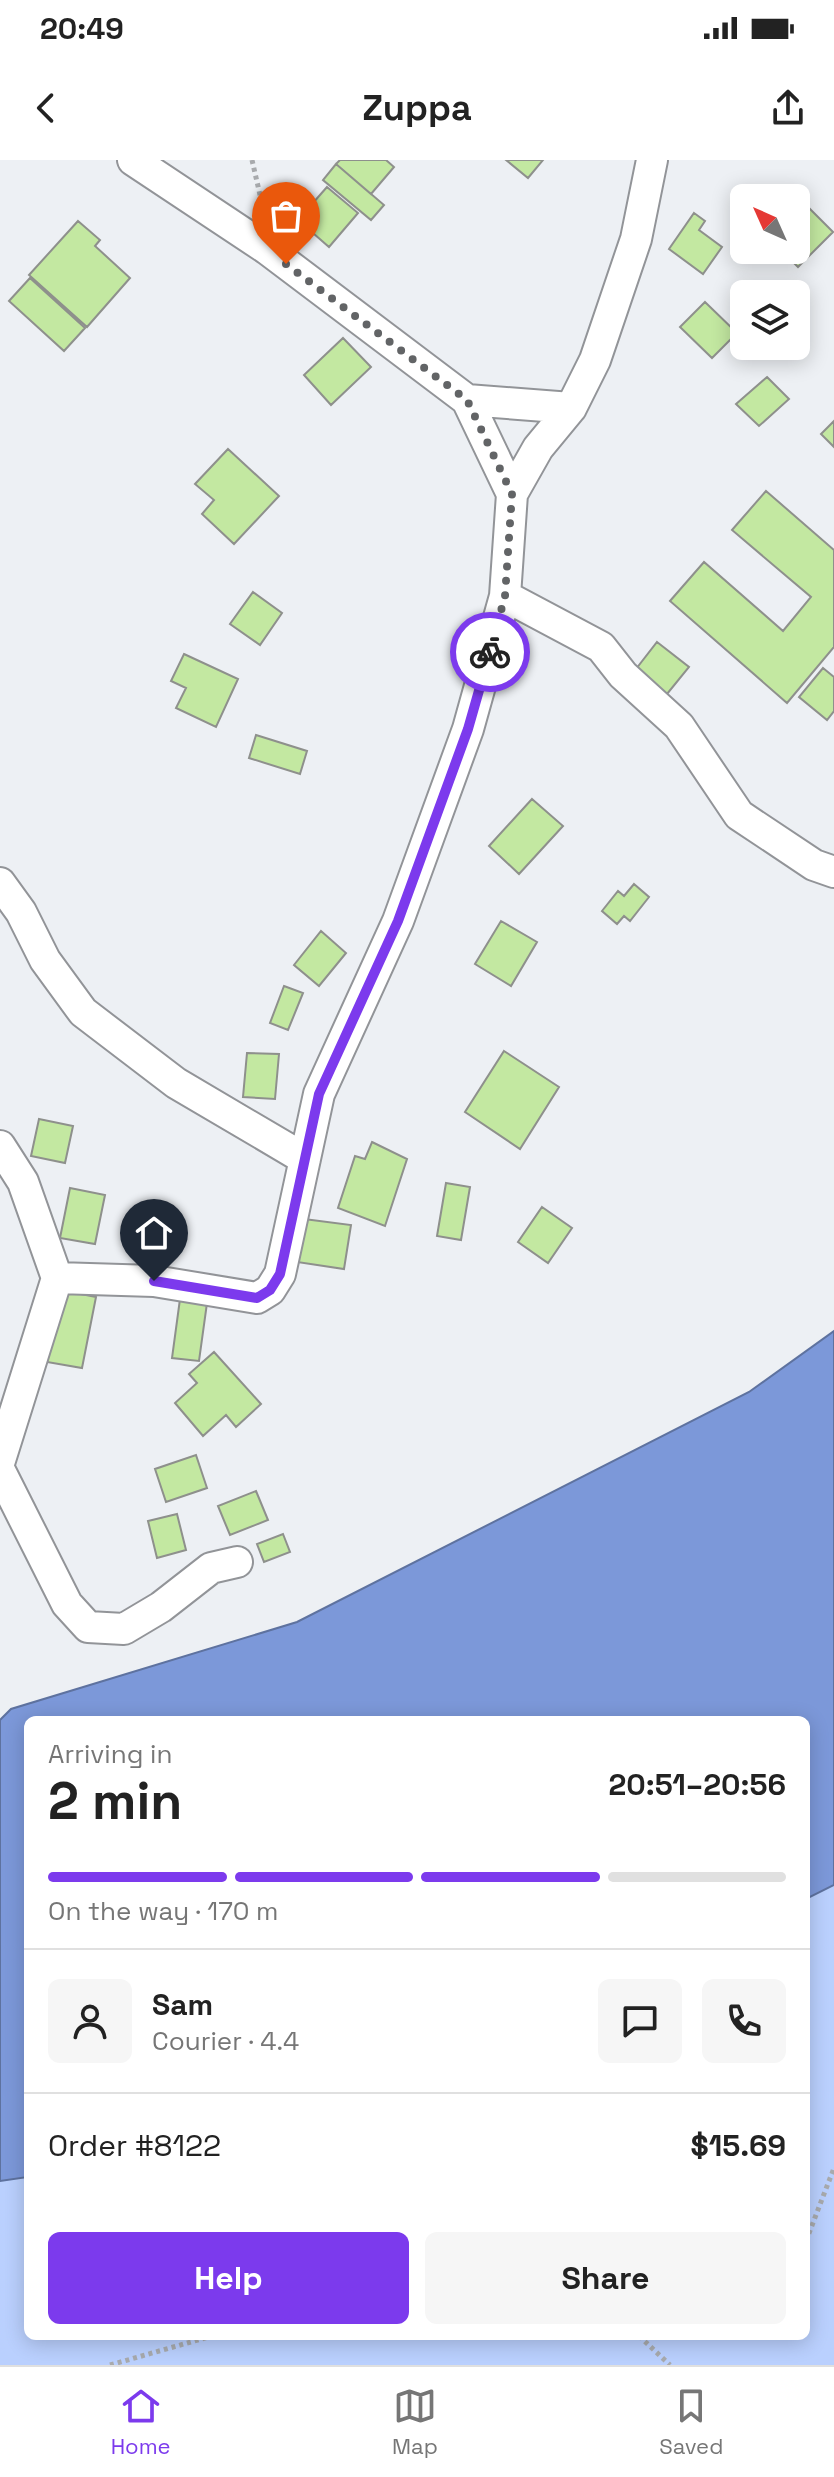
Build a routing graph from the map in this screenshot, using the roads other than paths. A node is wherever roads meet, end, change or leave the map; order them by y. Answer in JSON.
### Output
{"nodes":[{"id":1,"x":133,"y":160,"type":"edge"},
{"id":2,"x":652,"y":160,"type":"edge"},
{"id":3,"x":467,"y":400,"type":"junction"},
{"id":4,"x":571,"y":408,"type":"junction"},
{"id":5,"x":512,"y":494,"type":"junction"},
{"id":6,"x":505,"y":596,"type":"junction"},
{"id":7,"x":834,"y":872,"type":"edge"},
{"id":8,"x":0,"y":883,"type":"edge"},
{"id":9,"x":0,"y":1146,"type":"edge"},
{"id":10,"x":305,"y":1159,"type":"junction"},
{"id":11,"x":57,"y":1278,"type":"junction"},
{"id":12,"x":0,"y":1460,"type":"edge"},
{"id":13,"x":0,"y":1471,"type":"edge"},
{"id":14,"x":237,"y":1562,"type":"dead end"}],
"edges":[{"from":1,"to":3,"type":"street"},
{"from":2,"to":4,"type":"street"},
{"from":3,"to":4,"type":"street"},
{"from":3,"to":5,"type":"street"},
{"from":4,"to":5,"type":"street"},
{"from":5,"to":6,"type":"street"},
{"from":6,"to":7,"type":"street"},
{"from":6,"to":10,"type":"street"},
{"from":8,"to":10,"type":"street"},
{"from":9,"to":11,"type":"street"},
{"from":10,"to":11,"type":"street"},
{"from":11,"to":12,"type":"street"},
{"from":13,"to":14,"type":"street"}]}
